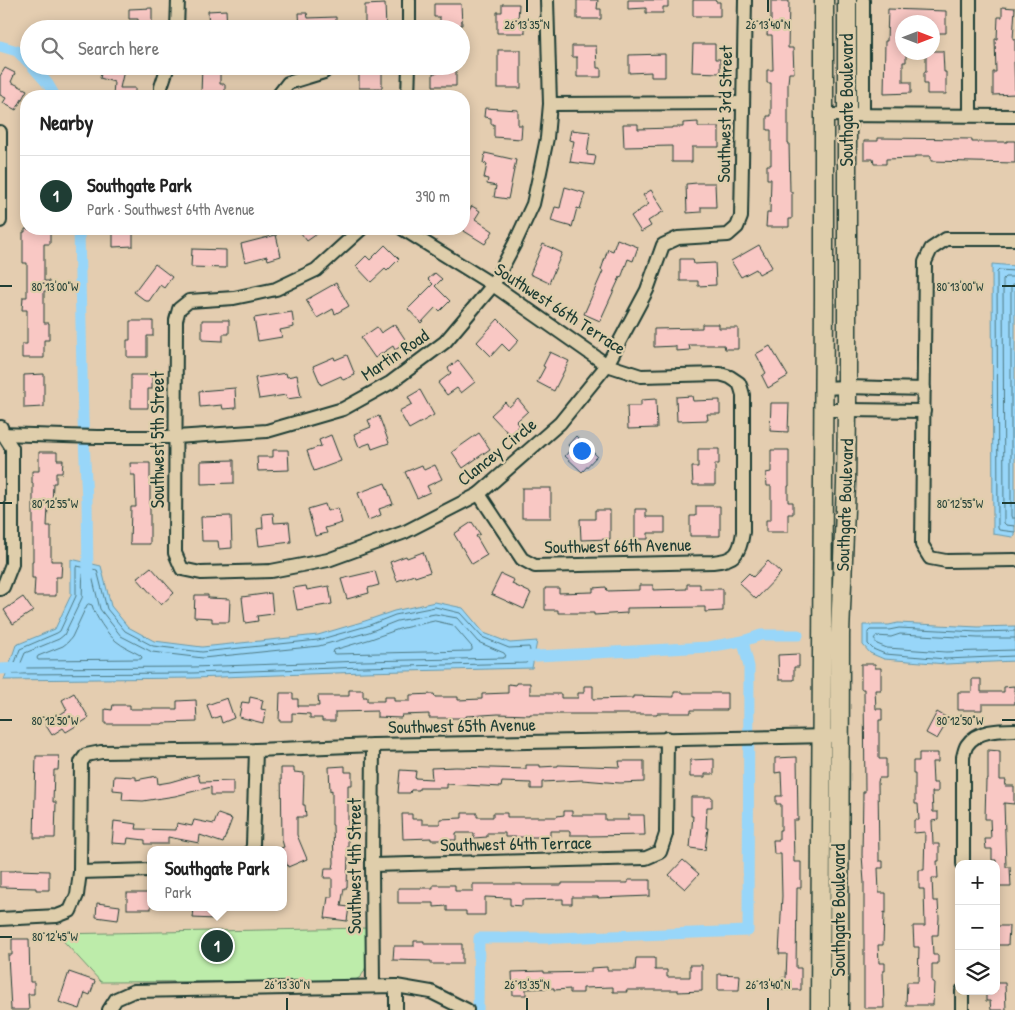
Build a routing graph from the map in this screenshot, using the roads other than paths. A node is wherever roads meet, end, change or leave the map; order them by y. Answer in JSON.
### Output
{"nodes":[{"id":1,"x":178,"y":0,"type":"edge"},
{"id":2,"x":409,"y":0,"type":"edge"},
{"id":3,"x":547,"y":0,"type":"edge"},
{"id":4,"x":744,"y":0,"type":"edge"},
{"id":5,"x":824,"y":0,"type":"edge"},
{"id":6,"x":847,"y":0,"type":"edge"},
{"id":7,"x":864,"y":0,"type":"edge"},
{"id":8,"x":970,"y":0,"type":"edge"},
{"id":9,"x":177,"y":20,"type":"edge"},
{"id":10,"x":409,"y":20,"type":"edge"},
{"id":11,"x":165,"y":75,"type":"edge"},
{"id":12,"x":315,"y":75,"type":"edge"},
{"id":13,"x":408,"y":75,"type":"edge"},
{"id":14,"x":161,"y":90,"type":"edge"},
{"id":15,"x":283,"y":90,"type":"edge"},
{"id":16,"x":408,"y":90,"type":"edge"},
{"id":17,"x":550,"y":104,"type":"junction"},
{"id":18,"x":742,"y":104,"type":"junction"},
{"id":19,"x":823,"y":115,"type":"junction"},
{"id":20,"x":970,"y":115,"type":"junction"},
{"id":21,"x":855,"y":116,"type":"junction"},
{"id":22,"x":1015,"y":116,"type":"edge"},
{"id":23,"x":0,"y":132,"type":"edge"},
{"id":24,"x":0,"y":221,"type":"edge"},
{"id":25,"x":737,"y":227,"type":"joint"},
{"id":26,"x":354,"y":235,"type":"edge"},
{"id":27,"x":413,"y":235,"type":"edge"},
{"id":28,"x":1015,"y":239,"type":"edge"},
{"id":29,"x":493,"y":285,"type":"junction"},
{"id":30,"x":607,"y":364,"type":"junction"},
{"id":31,"x":848,"y":387,"type":"junction"},
{"id":32,"x":823,"y":388,"type":"junction"},
{"id":33,"x":924,"y":389,"type":"junction"},
{"id":34,"x":823,"y":410,"type":"junction"},
{"id":35,"x":848,"y":410,"type":"junction"},
{"id":36,"x":924,"y":411,"type":"junction"},
{"id":37,"x":1,"y":431,"type":"edge"},
{"id":38,"x":176,"y":436,"type":"junction"},
{"id":39,"x":479,"y":494,"type":"junction"},
{"id":40,"x":733,"y":556,"type":"joint"},
{"id":41,"x":1015,"y":560,"type":"edge"},
{"id":42,"x":182,"y":569,"type":"joint"},
{"id":43,"x":1,"y":588,"type":"edge"},
{"id":44,"x":1015,"y":730,"type":"edge"},
{"id":45,"x":821,"y":736,"type":"junction"},
{"id":46,"x":840,"y":736,"type":"junction"},
{"id":47,"x":667,"y":738,"type":"junction"},
{"id":48,"x":373,"y":745,"type":"junction"},
{"id":49,"x":256,"y":750,"type":"junction"},
{"id":50,"x":252,"y":846,"type":"edge"},
{"id":51,"x":963,"y":860,"type":"edge"},
{"id":52,"x":372,"y":865,"type":"junction"},
{"id":53,"x":147,"y":870,"type":"edge"},
{"id":54,"x":80,"y":872,"type":"junction"},
{"id":55,"x":0,"y":918,"type":"edge"},
{"id":56,"x":373,"y":986,"type":"junction"},
{"id":57,"x":396,"y":986,"type":"junction"},
{"id":58,"x":962,"y":995,"type":"edge"},
{"id":59,"x":109,"y":1010,"type":"edge"},
{"id":60,"x":396,"y":1010,"type":"edge"},
{"id":61,"x":467,"y":1010,"type":"edge"},
{"id":62,"x":820,"y":1010,"type":"edge"},
{"id":63,"x":840,"y":1010,"type":"edge"},
{"id":64,"x":962,"y":1010,"type":"edge"}],
"edges":[{"from":1,"to":9,"type":"street"},
{"from":2,"to":10,"type":"street"},
{"from":3,"to":17,"type":"street","name":"Martin Road"},
{"from":4,"to":18,"type":"street","name":"Southwest 3rd Street"},
{"from":5,"to":19,"type":"main road","name":"Southgate Boulevard"},
{"from":6,"to":21,"type":"main road","name":"Southgate Boulevard"},
{"from":7,"to":21,"type":"street"},
{"from":8,"to":20,"type":"street"},
{"from":11,"to":14,"type":"street"},
{"from":12,"to":15,"type":"street"},
{"from":13,"to":16,"type":"street"},
{"from":17,"to":18,"type":"street"},
{"from":17,"to":29,"type":"street","name":"Martin Road"},
{"from":18,"to":25,"type":"street","name":"Southwest 3rd Street"},
{"from":19,"to":21,"type":"street"},
{"from":19,"to":32,"type":"main road","name":"Southgate Boulevard"},
{"from":20,"to":21,"type":"street"},
{"from":20,"to":22,"type":"street"},
{"from":21,"to":31,"type":"main road","name":"Southgate Boulevard"},
{"from":23,"to":24,"type":"street"},
{"from":25,"to":30,"type":"street","name":"Clancey Circle"},
{"from":26,"to":38,"type":"street","name":"Southwest 5th Street"},
{"from":27,"to":29,"type":"street","name":"Southwest 66th Terrace"},
{"from":28,"to":33,"type":"street"},
{"from":29,"to":30,"type":"street","name":"Southwest 66th Terrace"},
{"from":29,"to":38,"type":"street","name":"Martin Road"},
{"from":30,"to":39,"type":"street","name":"Clancey Circle"},
{"from":30,"to":40,"type":"street","name":"Southwest 66th Terrace"},
{"from":31,"to":32,"type":"street"},
{"from":31,"to":33,"type":"street"},
{"from":31,"to":35,"type":"main road","name":"Southgate Boulevard"},
{"from":32,"to":34,"type":"main road","name":"Southgate Boulevard"},
{"from":33,"to":36,"type":"street"},
{"from":34,"to":35,"type":"street"},
{"from":34,"to":45,"type":"main road","name":"Southgate Boulevard"},
{"from":35,"to":36,"type":"street"},
{"from":35,"to":46,"type":"main road","name":"Southgate Boulevard"},
{"from":36,"to":41,"type":"street"},
{"from":37,"to":38,"type":"street","name":"Martin Road"},
{"from":37,"to":43,"type":"street"},
{"from":38,"to":42,"type":"street","name":"Southwest 5th Street"},
{"from":39,"to":40,"type":"street","name":"Southwest 66th Avenue"},
{"from":39,"to":42,"type":"street","name":"Clancey Circle"},
{"from":44,"to":51,"type":"street"},
{"from":45,"to":46,"type":"street","name":"Southwest 65th Avenue"},
{"from":45,"to":47,"type":"street","name":"Southwest 65th Avenue"},
{"from":45,"to":62,"type":"main road","name":"Southgate Boulevard"},
{"from":46,"to":63,"type":"main road","name":"Southgate Boulevard"},
{"from":47,"to":48,"type":"street","name":"Southwest 65th Avenue"},
{"from":47,"to":52,"type":"street","name":"Southwest 64th Terrace"},
{"from":48,"to":49,"type":"street","name":"Southwest 65th Avenue"},
{"from":48,"to":52,"type":"street","name":"Southwest 4th Street"},
{"from":49,"to":50,"type":"street"},
{"from":49,"to":54,"type":"street","name":"Southwest 65th Avenue"},
{"from":52,"to":56,"type":"street","name":"Southwest 4th Street"},
{"from":53,"to":54,"type":"street"},
{"from":54,"to":55,"type":"street"},
{"from":56,"to":57,"type":"street"},
{"from":56,"to":59,"type":"street"},
{"from":57,"to":60,"type":"street"},
{"from":57,"to":61,"type":"street"},
{"from":58,"to":64,"type":"street"}]}
